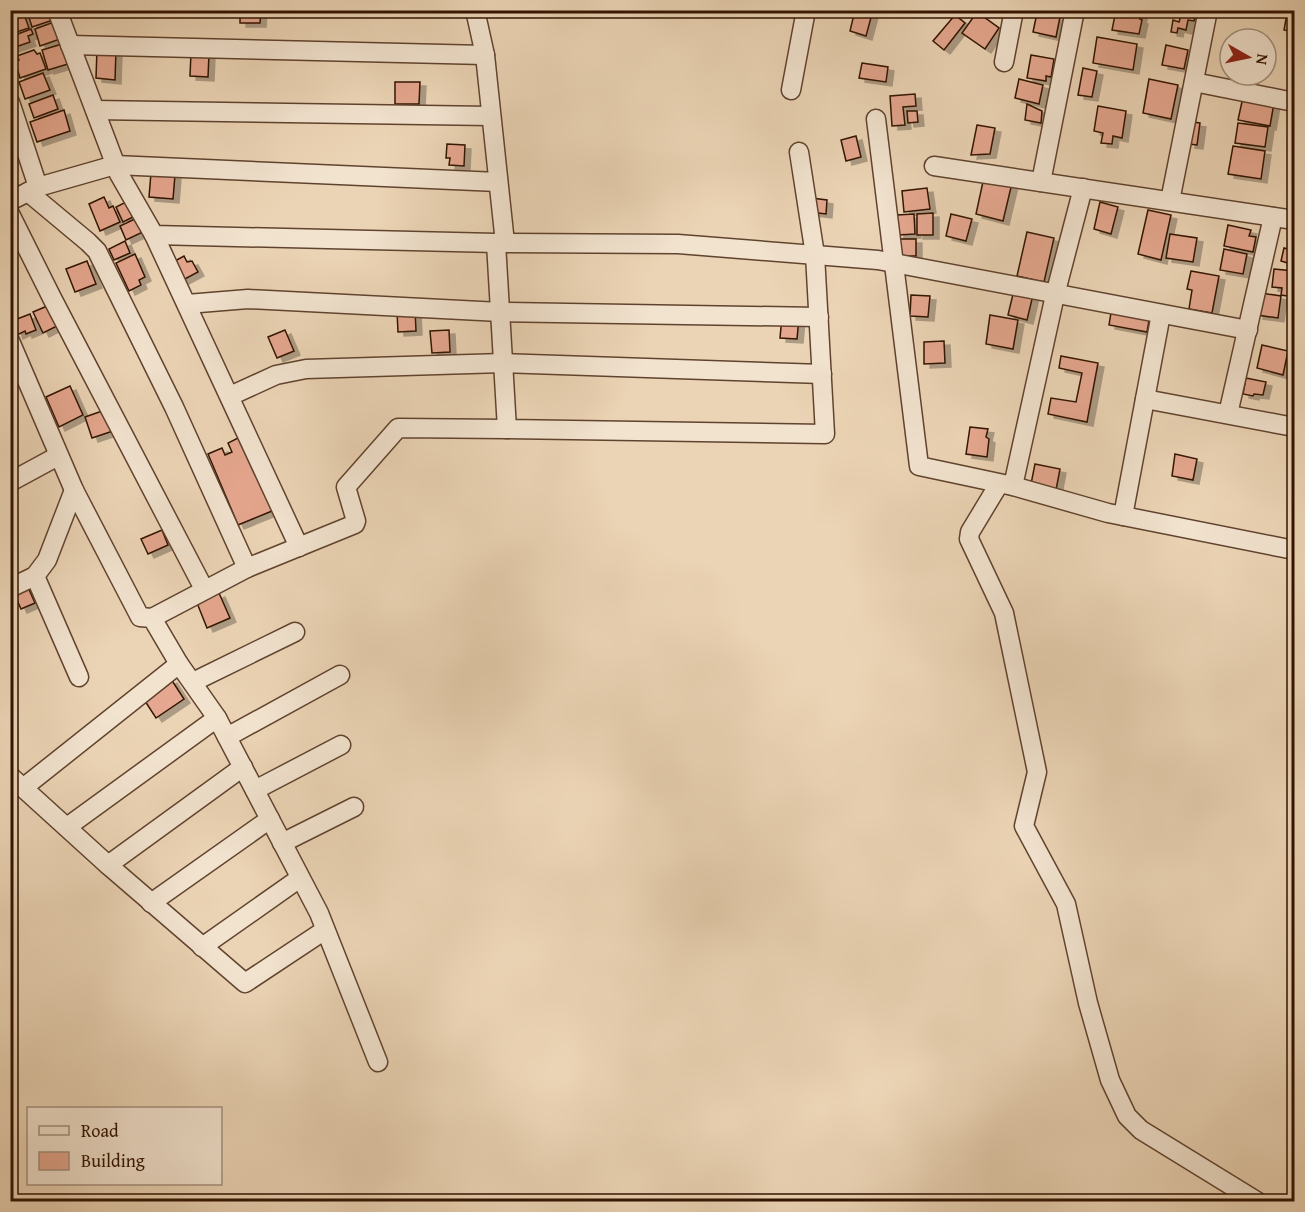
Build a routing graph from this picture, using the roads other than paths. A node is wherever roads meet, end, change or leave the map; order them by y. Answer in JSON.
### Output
{"nodes":[{"id":1,"x":57,"y":10,"type":"edge"},
{"id":2,"x":475,"y":10,"type":"edge"},
{"id":3,"x":806,"y":10,"type":"edge"},
{"id":4,"x":1014,"y":10,"type":"edge"},
{"id":5,"x":1075,"y":10,"type":"edge"},
{"id":6,"x":1208,"y":10,"type":"edge"},
{"id":7,"x":70,"y":45,"type":"junction"},
{"id":8,"x":485,"y":55,"type":"junction"},
{"id":9,"x":1004,"y":62,"type":"dead end"},
{"id":10,"x":1194,"y":82,"type":"junction"},
{"id":11,"x":791,"y":90,"type":"dead end"},
{"id":12,"x":10,"y":102,"type":"edge"},
{"id":13,"x":1294,"y":102,"type":"edge"},
{"id":14,"x":95,"y":110,"type":"junction"},
{"id":15,"x":491,"y":116,"type":"junction"},
{"id":16,"x":876,"y":119,"type":"dead end"},
{"id":17,"x":799,"y":152,"type":"dead end"},
{"id":18,"x":115,"y":165,"type":"junction"},
{"id":19,"x":934,"y":166,"type":"dead end"},
{"id":20,"x":498,"y":182,"type":"junction"},
{"id":21,"x":1041,"y":182,"type":"junction"},
{"id":22,"x":1083,"y":188,"type":"junction"},
{"id":23,"x":33,"y":190,"type":"junction"},
{"id":24,"x":10,"y":201,"type":"edge"},
{"id":25,"x":1170,"y":201,"type":"junction"},
{"id":26,"x":10,"y":214,"type":"edge"},
{"id":27,"x":1273,"y":217,"type":"junction"},
{"id":28,"x":1294,"y":220,"type":"edge"},
{"id":29,"x":154,"y":235,"type":"junction"},
{"id":30,"x":500,"y":243,"type":"junction"},
{"id":31,"x":815,"y":255,"type":"junction"},
{"id":32,"x":894,"y":263,"type":"junction"},
{"id":33,"x":1055,"y":295,"type":"junction"},
{"id":34,"x":187,"y":304,"type":"junction"},
{"id":35,"x":500,"y":312,"type":"junction"},
{"id":36,"x":1161,"y":314,"type":"junction"},
{"id":37,"x":819,"y":317,"type":"junction"},
{"id":38,"x":1248,"y":330,"type":"junction"},
{"id":39,"x":10,"y":341,"type":"edge"},
{"id":40,"x":503,"y":363,"type":"junction"},
{"id":41,"x":822,"y":374,"type":"junction"},
{"id":42,"x":230,"y":396,"type":"junction"},
{"id":43,"x":1145,"y":399,"type":"junction"},
{"id":44,"x":1228,"y":414,"type":"junction"},
{"id":45,"x":1294,"y":427,"type":"edge"},
{"id":46,"x":507,"y":429,"type":"junction"},
{"id":47,"x":58,"y":456,"type":"junction"},
{"id":48,"x":10,"y":482,"type":"edge"},
{"id":49,"x":1006,"y":485,"type":"junction"},
{"id":50,"x":74,"y":490,"type":"junction"},
{"id":51,"x":1123,"y":516,"type":"junction"},
{"id":52,"x":299,"y":548,"type":"junction"},
{"id":53,"x":1294,"y":549,"type":"edge"},
{"id":54,"x":247,"y":568,"type":"junction"},
{"id":55,"x":34,"y":576,"type":"junction"},
{"id":56,"x":10,"y":588,"type":"edge"},
{"id":57,"x":204,"y":589,"type":"junction"},
{"id":58,"x":153,"y":618,"type":"junction"},
{"id":59,"x":295,"y":632,"type":"dead end"},
{"id":60,"x":179,"y":664,"type":"junction"},
{"id":61,"x":340,"y":675,"type":"dead end"},
{"id":62,"x":79,"y":677,"type":"dead end"},
{"id":63,"x":193,"y":682,"type":"junction"},
{"id":64,"x":217,"y":718,"type":"junction"},
{"id":65,"x":227,"y":737,"type":"junction"},
{"id":66,"x":341,"y":745,"type":"dead end"},
{"id":67,"x":243,"y":767,"type":"junction"},
{"id":68,"x":17,"y":782,"type":"edge"},
{"id":69,"x":255,"y":790,"type":"junction"},
{"id":70,"x":354,"y":807,"type":"dead end"},
{"id":71,"x":270,"y":819,"type":"junction"},
{"id":72,"x":67,"y":827,"type":"junction"},
{"id":73,"x":282,"y":843,"type":"junction"},
{"id":74,"x":108,"y":865,"type":"junction"},
{"id":75,"x":300,"y":878,"type":"junction"},
{"id":76,"x":152,"y":903,"type":"junction"},
{"id":77,"x":325,"y":930,"type":"junction"},
{"id":78,"x":202,"y":947,"type":"junction"},
{"id":79,"x":378,"y":1062,"type":"dead end"},
{"id":80,"x":1258,"y":1202,"type":"edge"}],
"edges":[{"from":1,"to":7,"type":"street"},
{"from":2,"to":8,"type":"street"},
{"from":3,"to":11,"type":"street"},
{"from":4,"to":9,"type":"street"},
{"from":5,"to":21,"type":"street"},
{"from":6,"to":10,"type":"street"},
{"from":7,"to":8,"type":"street"},
{"from":7,"to":14,"type":"street"},
{"from":8,"to":15,"type":"street"},
{"from":10,"to":13,"type":"street"},
{"from":10,"to":25,"type":"street"},
{"from":12,"to":23,"type":"street"},
{"from":14,"to":15,"type":"street"},
{"from":14,"to":18,"type":"street"},
{"from":15,"to":20,"type":"street"},
{"from":16,"to":32,"type":"street"},
{"from":17,"to":31,"type":"street"},
{"from":18,"to":20,"type":"street"},
{"from":18,"to":23,"type":"street"},
{"from":18,"to":29,"type":"street"},
{"from":19,"to":21,"type":"street"},
{"from":20,"to":30,"type":"street"},
{"from":21,"to":22,"type":"street"},
{"from":22,"to":25,"type":"street"},
{"from":22,"to":33,"type":"street"},
{"from":23,"to":24,"type":"street"},
{"from":23,"to":54,"type":"street"},
{"from":25,"to":27,"type":"street"},
{"from":26,"to":57,"type":"street"},
{"from":27,"to":28,"type":"street"},
{"from":27,"to":38,"type":"street"},
{"from":29,"to":30,"type":"street"},
{"from":29,"to":34,"type":"street"},
{"from":30,"to":31,"type":"street"},
{"from":30,"to":35,"type":"street"},
{"from":31,"to":32,"type":"street"},
{"from":31,"to":37,"type":"street"},
{"from":32,"to":33,"type":"street"},
{"from":32,"to":49,"type":"street"},
{"from":33,"to":36,"type":"street"},
{"from":33,"to":49,"type":"street"},
{"from":34,"to":35,"type":"street"},
{"from":34,"to":42,"type":"street"},
{"from":35,"to":37,"type":"street"},
{"from":35,"to":40,"type":"street"},
{"from":36,"to":38,"type":"street"},
{"from":36,"to":43,"type":"street"},
{"from":37,"to":41,"type":"street"},
{"from":38,"to":44,"type":"street"},
{"from":39,"to":47,"type":"street"},
{"from":40,"to":41,"type":"street"},
{"from":40,"to":42,"type":"street"},
{"from":40,"to":46,"type":"street"},
{"from":41,"to":46,"type":"street"},
{"from":42,"to":52,"type":"street"},
{"from":43,"to":44,"type":"street"},
{"from":43,"to":51,"type":"street"},
{"from":44,"to":45,"type":"street"},
{"from":46,"to":52,"type":"street"},
{"from":47,"to":48,"type":"street"},
{"from":47,"to":50,"type":"street"},
{"from":49,"to":51,"type":"street"},
{"from":49,"to":80,"type":"street"},
{"from":50,"to":55,"type":"street"},
{"from":50,"to":58,"type":"street"},
{"from":51,"to":53,"type":"street"},
{"from":52,"to":54,"type":"street"},
{"from":54,"to":57,"type":"street"},
{"from":55,"to":56,"type":"street"},
{"from":55,"to":62,"type":"street"},
{"from":57,"to":58,"type":"street"},
{"from":58,"to":60,"type":"street"},
{"from":59,"to":63,"type":"street"},
{"from":60,"to":63,"type":"street"},
{"from":60,"to":68,"type":"street"},
{"from":61,"to":65,"type":"street"},
{"from":63,"to":64,"type":"street"},
{"from":64,"to":65,"type":"street"},
{"from":64,"to":72,"type":"street"},
{"from":65,"to":67,"type":"street"},
{"from":66,"to":69,"type":"street"},
{"from":67,"to":69,"type":"street"},
{"from":67,"to":74,"type":"street"},
{"from":68,"to":72,"type":"street"},
{"from":69,"to":71,"type":"street"},
{"from":70,"to":73,"type":"street"},
{"from":71,"to":73,"type":"street"},
{"from":71,"to":76,"type":"street"},
{"from":72,"to":74,"type":"street"},
{"from":73,"to":75,"type":"street"},
{"from":74,"to":76,"type":"street"},
{"from":75,"to":77,"type":"street"},
{"from":75,"to":78,"type":"street"},
{"from":76,"to":78,"type":"street"},
{"from":77,"to":78,"type":"street"},
{"from":77,"to":79,"type":"street"}]}
